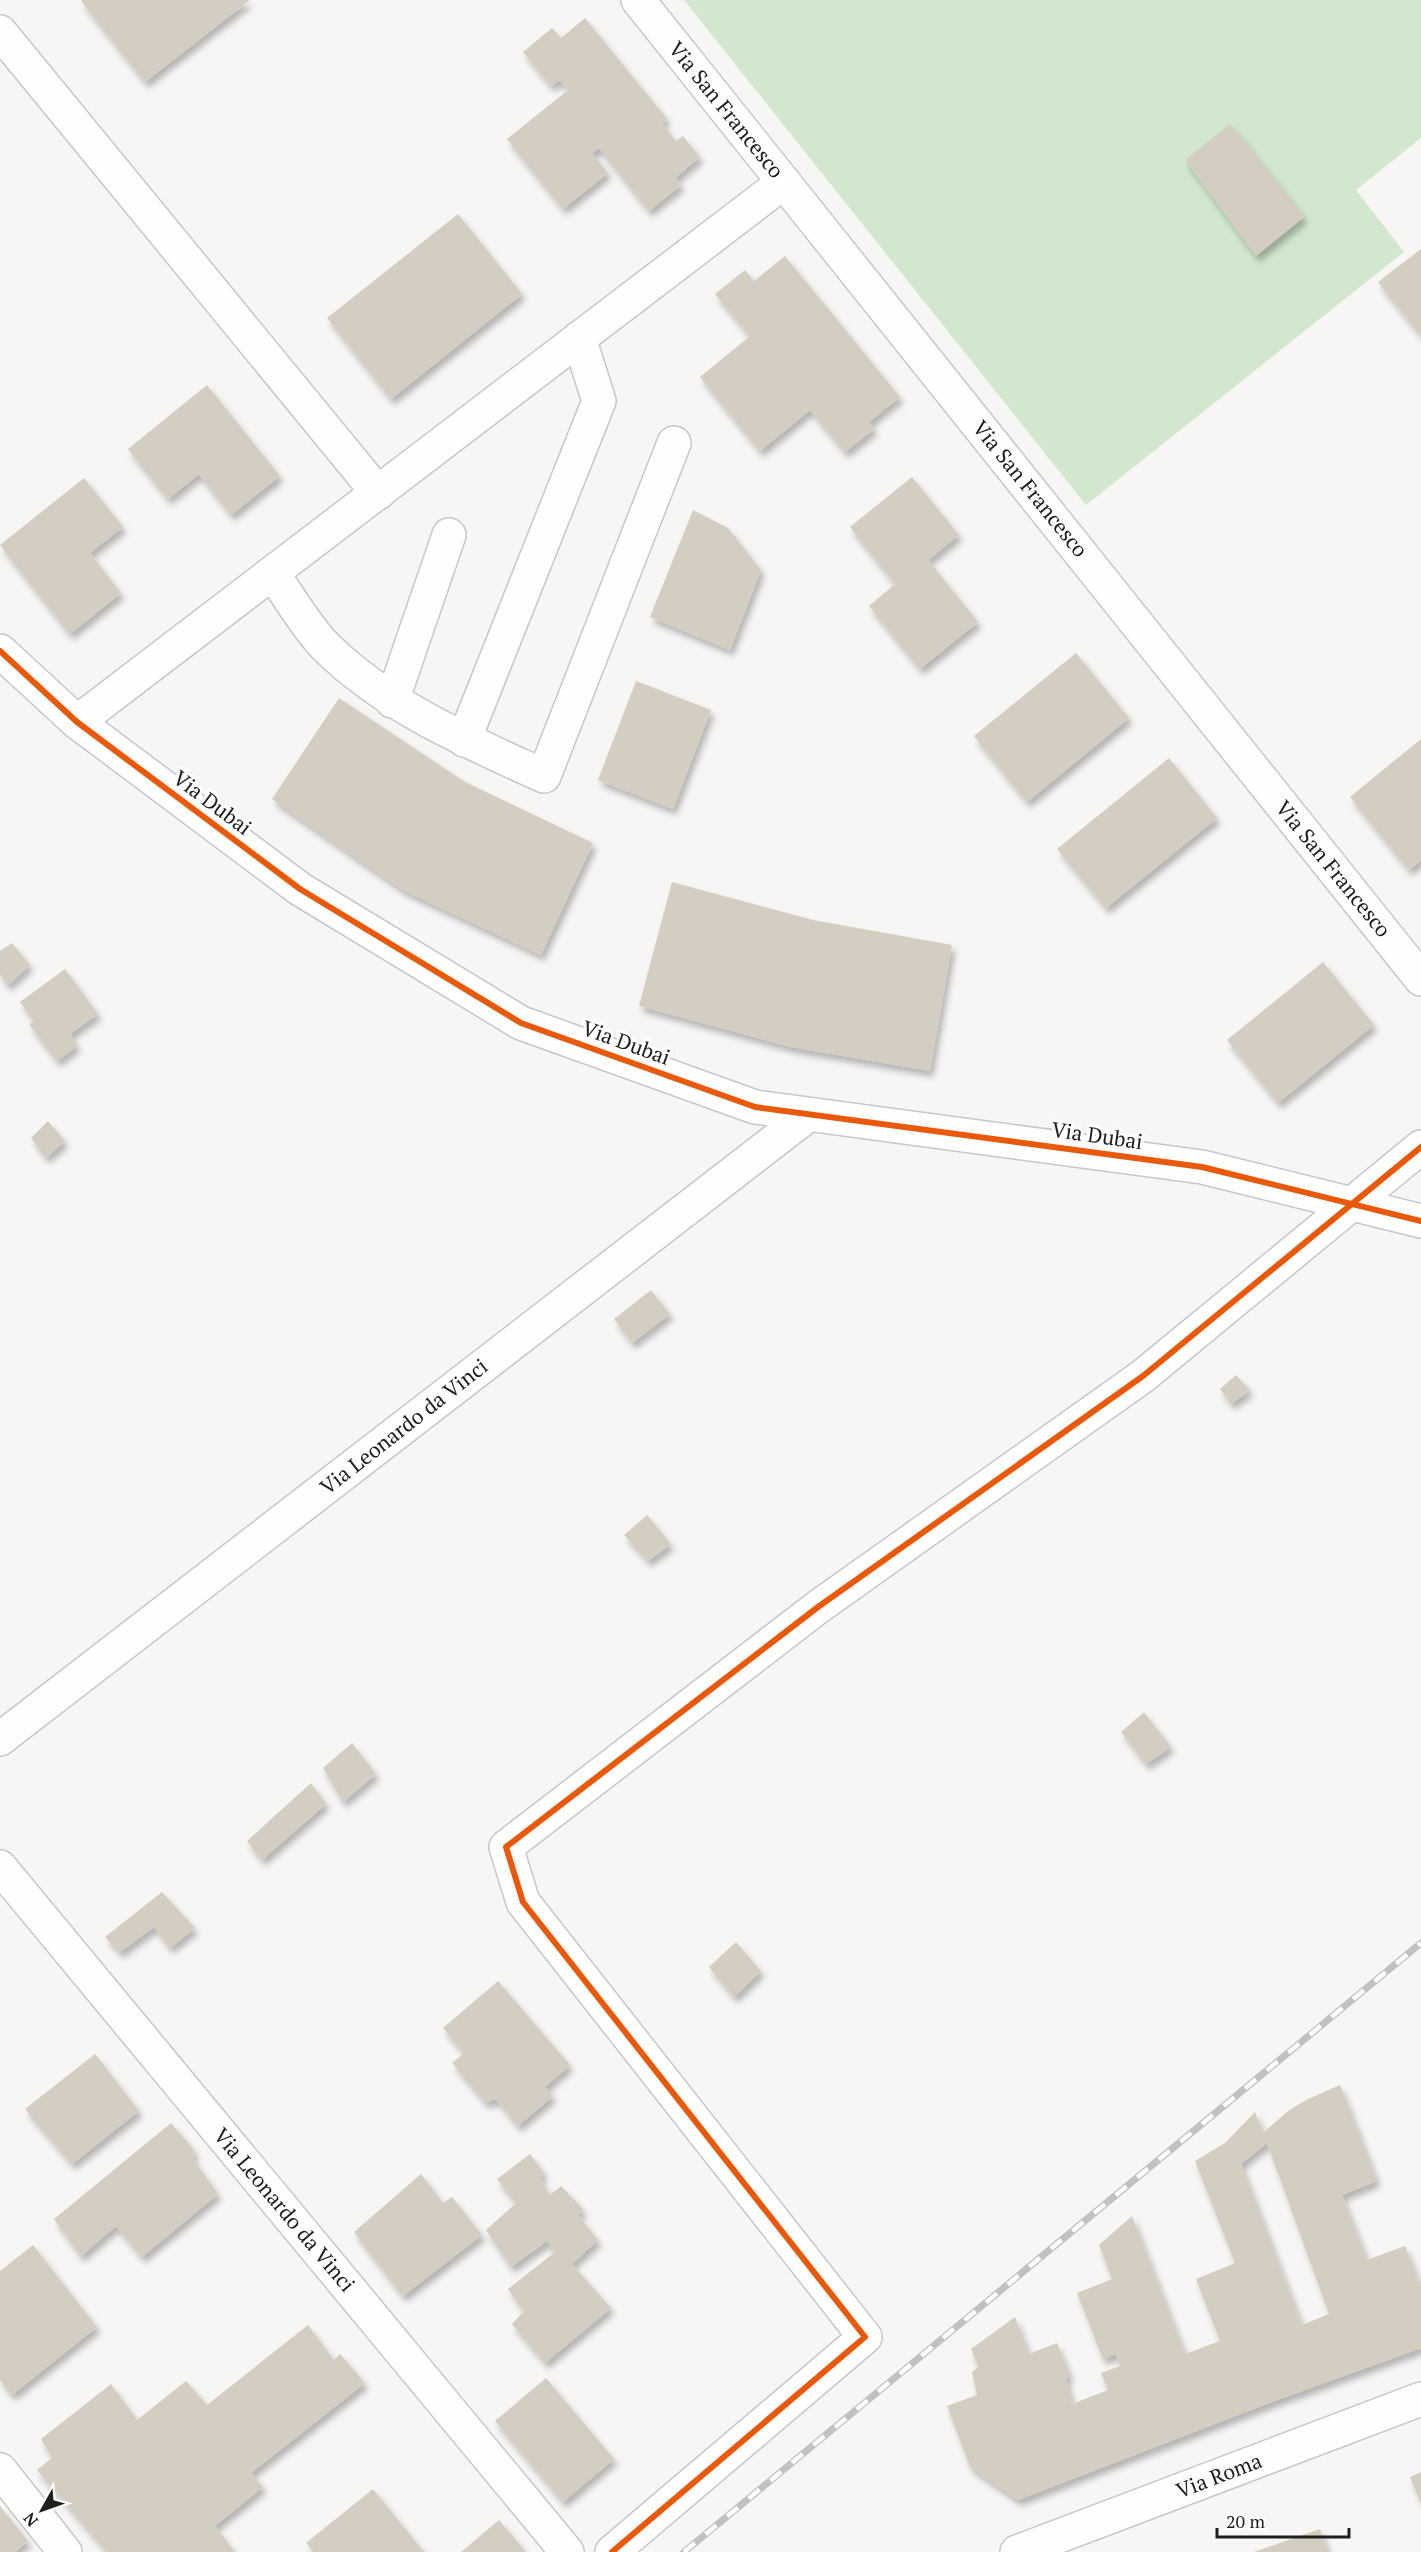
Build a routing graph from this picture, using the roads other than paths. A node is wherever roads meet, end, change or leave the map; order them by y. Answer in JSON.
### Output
{"nodes":[{"id":1,"x":638,"y":0,"type":"edge"},
{"id":2,"x":0,"y":32,"type":"edge"},
{"id":3,"x":784,"y":182,"type":"junction"},
{"id":4,"x":579,"y":338,"type":"junction"},
{"id":5,"x":674,"y":442,"type":"dead end"},
{"id":6,"x":378,"y":493,"type":"junction"},
{"id":7,"x":449,"y":535,"type":"dead end"},
{"id":8,"x":272,"y":573,"type":"junction"},
{"id":9,"x":0,"y":651,"type":"edge"},
{"id":10,"x":392,"y":700,"type":"junction"},
{"id":11,"x":77,"y":722,"type":"junction"},
{"id":12,"x":464,"y":740,"type":"junction"},
{"id":13,"x":1421,"y":979,"type":"edge"},
{"id":14,"x":808,"y":1114,"type":"junction"},
{"id":15,"x":1421,"y":1147,"type":"edge"},
{"id":16,"x":1351,"y":1203,"type":"junction"},
{"id":17,"x":1421,"y":1221,"type":"edge"},
{"id":18,"x":0,"y":1739,"type":"edge"},
{"id":19,"x":0,"y":1867,"type":"edge"},
{"id":20,"x":1421,"y":2399,"type":"edge"},
{"id":21,"x":0,"y":2470,"type":"edge"},
{"id":22,"x":1026,"y":2550,"type":"edge"},
{"id":23,"x":65,"y":2552,"type":"edge"},
{"id":24,"x":567,"y":2552,"type":"edge"},
{"id":25,"x":612,"y":2552,"type":"edge"}],
"edges":[{"from":1,"to":3,"type":"street","name":"Via San Francesco"},
{"from":2,"to":6,"type":"street"},
{"from":3,"to":4,"type":"street"},
{"from":3,"to":13,"type":"street","name":"Via San Francesco"},
{"from":4,"to":6,"type":"street"},
{"from":4,"to":12,"type":"street"},
{"from":5,"to":12,"type":"street"},
{"from":6,"to":8,"type":"street"},
{"from":7,"to":10,"type":"street"},
{"from":8,"to":10,"type":"street"},
{"from":8,"to":11,"type":"street"},
{"from":9,"to":11,"type":"street","name":"Via Dubai"},
{"from":10,"to":12,"type":"street"},
{"from":11,"to":14,"type":"street","name":"Via Dubai"},
{"from":14,"to":16,"type":"street","name":"Via Dubai"},
{"from":14,"to":18,"type":"street","name":"Via Leonardo da Vinci"},
{"from":15,"to":16,"type":"street"},
{"from":16,"to":17,"type":"street","name":"Via Dubai"},
{"from":16,"to":25,"type":"street"},
{"from":19,"to":24,"type":"street","name":"Via Leonardo da Vinci"},
{"from":20,"to":22,"type":"street","name":"Via Roma"},
{"from":21,"to":23,"type":"street"}]}
